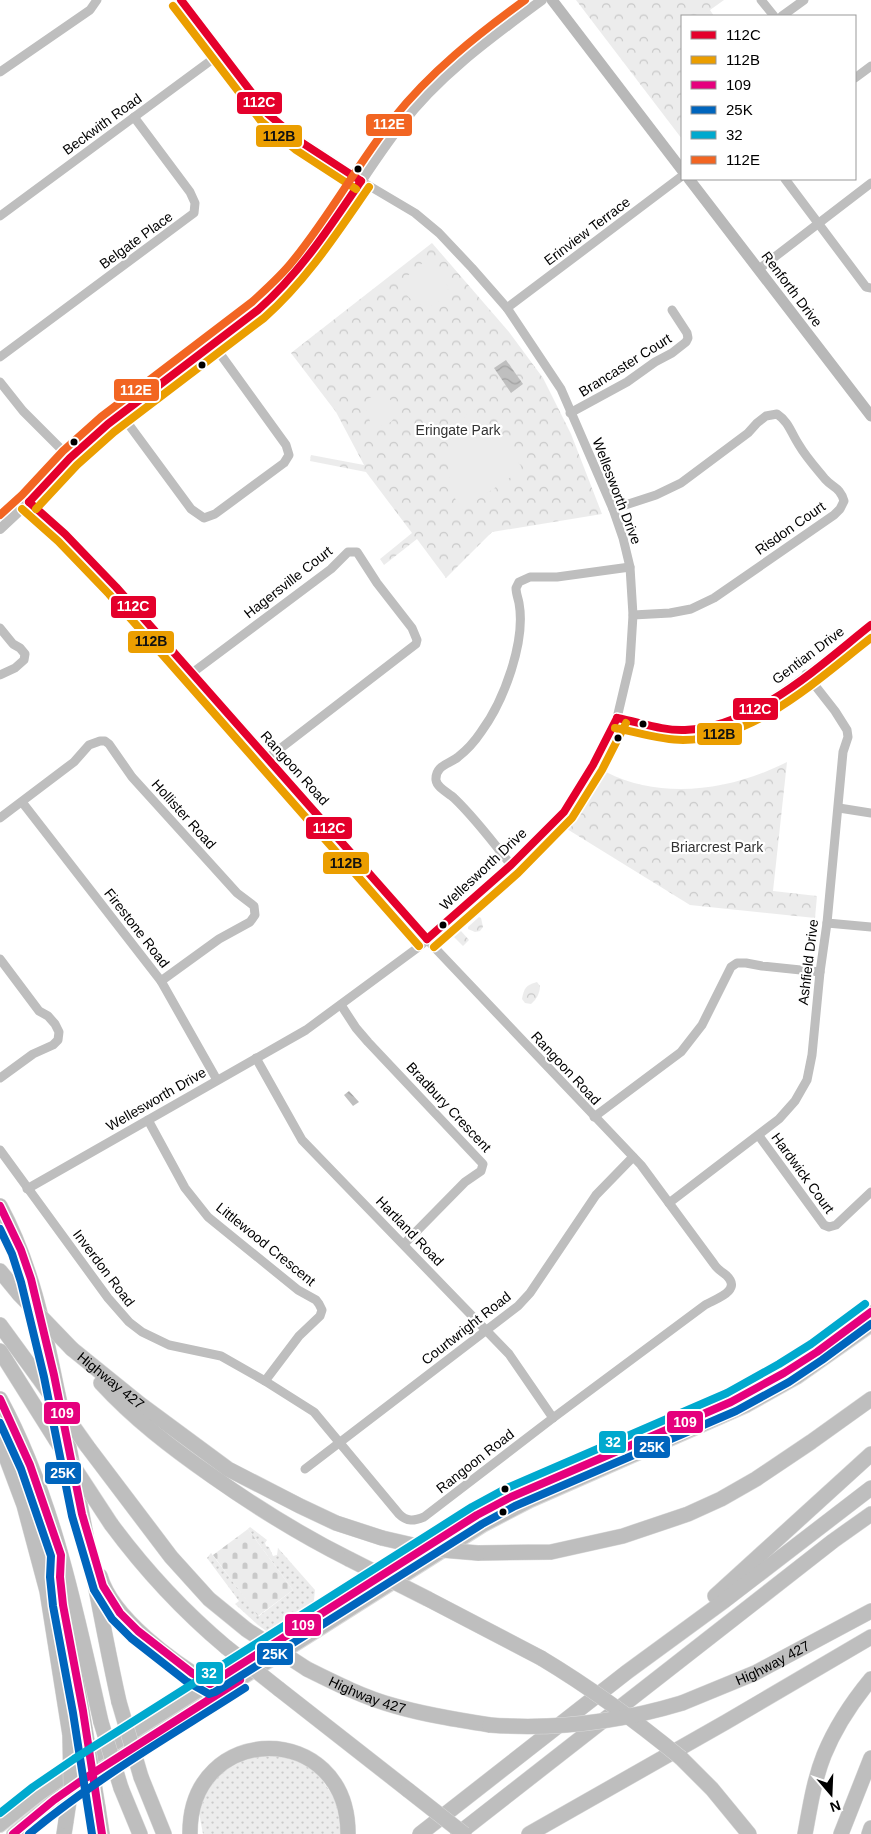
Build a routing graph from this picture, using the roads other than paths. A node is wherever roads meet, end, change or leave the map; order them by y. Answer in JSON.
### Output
{"nodes":[{"id":1,"x":98,"y":0,"type":"edge"},
{"id":2,"x":181,"y":0,"type":"edge"},
{"id":3,"x":542,"y":0,"type":"edge"},
{"id":4,"x":552,"y":0,"type":"edge"},
{"id":5,"x":761,"y":0,"type":"edge"},
{"id":6,"x":804,"y":0,"type":"edge"},
{"id":7,"x":773,"y":15,"type":"edge"},
{"id":8,"x":783,"y":15,"type":"edge"},
{"id":9,"x":221,"y":53,"type":"junction"},
{"id":10,"x":871,"y":66,"type":"edge"},
{"id":11,"x":1,"y":68,"type":"edge"},
{"id":12,"x":856,"y":77,"type":"edge"},
{"id":13,"x":134,"y":117,"type":"junction"},
{"id":14,"x":681,"y":169,"type":"edge"},
{"id":15,"x":681,"y":177,"type":"edge"},
{"id":16,"x":690,"y":180,"type":"edge"},
{"id":17,"x":786,"y":180,"type":"edge"},
{"id":18,"x":361,"y":181,"type":"junction"},
{"id":19,"x":871,"y":183,"type":"edge"},
{"id":20,"x":0,"y":216,"type":"edge"},
{"id":21,"x":818,"y":224,"type":"junction"},
{"id":22,"x":758,"y":269,"type":"junction"},
{"id":23,"x":871,"y":288,"type":"edge"},
{"id":24,"x":507,"y":308,"type":"junction"},
{"id":25,"x":672,"y":310,"type":"dead end"},
{"id":26,"x":213,"y":344,"type":"junction"},
{"id":27,"x":0,"y":356,"type":"edge"},
{"id":28,"x":0,"y":382,"type":"edge"},
{"id":29,"x":570,"y":413,"type":"junction"},
{"id":30,"x":121,"y":414,"type":"junction"},
{"id":31,"x":871,"y":416,"type":"edge"},
{"id":32,"x":70,"y":458,"type":"junction"},
{"id":33,"x":29,"y":502,"type":"junction"},
{"id":34,"x":612,"y":509,"type":"junction"},
{"id":35,"x":0,"y":529,"type":"edge"},
{"id":36,"x":630,"y":567,"type":"junction"},
{"id":37,"x":633,"y":615,"type":"junction"},
{"id":38,"x":871,"y":625,"type":"edge"},
{"id":39,"x":0,"y":628,"type":"edge"},
{"id":40,"x":192,"y":673,"type":"junction"},
{"id":41,"x":806,"y":674,"type":"junction"},
{"id":42,"x":0,"y":675,"type":"edge"},
{"id":43,"x":617,"y":718,"type":"junction"},
{"id":44,"x":268,"y":758,"type":"junction"},
{"id":45,"x":22,"y":802,"type":"junction"},
{"id":46,"x":839,"y":808,"type":"junction"},
{"id":47,"x":871,"y":812,"type":"edge"},
{"id":48,"x":0,"y":818,"type":"edge"},
{"id":49,"x":512,"y":864,"type":"junction"},
{"id":50,"x":827,"y":923,"type":"junction"},
{"id":51,"x":871,"y":927,"type":"edge"},
{"id":52,"x":427,"y":940,"type":"junction"},
{"id":53,"x":0,"y":958,"type":"edge"},
{"id":54,"x":820,"y":972,"type":"junction"},
{"id":55,"x":161,"y":981,"type":"junction"},
{"id":56,"x":341,"y":1005,"type":"junction"},
{"id":57,"x":256,"y":1058,"type":"junction"},
{"id":58,"x":0,"y":1078,"type":"edge"},
{"id":59,"x":217,"y":1080,"type":"junction"},
{"id":60,"x":594,"y":1117,"type":"junction"},
{"id":61,"x":148,"y":1120,"type":"junction"},
{"id":62,"x":759,"y":1136,"type":"junction"},
{"id":63,"x":0,"y":1150,"type":"edge"},
{"id":64,"x":633,"y":1157,"type":"junction"},
{"id":65,"x":28,"y":1188,"type":"junction"},
{"id":66,"x":871,"y":1192,"type":"edge"},
{"id":67,"x":669,"y":1203,"type":"junction"},
{"id":68,"x":0,"y":1206,"type":"edge"},
{"id":69,"x":404,"y":1244,"type":"junction"},
{"id":70,"x":0,"y":1271,"type":"edge"},
{"id":71,"x":871,"y":1312,"type":"edge"},
{"id":72,"x":0,"y":1325,"type":"edge"},
{"id":73,"x":871,"y":1326,"type":"edge"},
{"id":74,"x":486,"y":1331,"type":"junction"},
{"id":75,"x":72,"y":1349,"type":"junction"},
{"id":76,"x":0,"y":1351,"type":"edge"},
{"id":77,"x":265,"y":1381,"type":"junction"},
{"id":78,"x":0,"y":1399,"type":"edge"},
{"id":79,"x":868,"y":1400,"type":"edge"},
{"id":80,"x":553,"y":1418,"type":"junction"},
{"id":81,"x":0,"y":1441,"type":"edge"},
{"id":82,"x":340,"y":1442,"type":"junction"},
{"id":83,"x":871,"y":1454,"type":"edge"},
{"id":84,"x":305,"y":1469,"type":"dead end"},
{"id":85,"x":871,"y":1488,"type":"edge"},
{"id":86,"x":82,"y":1514,"type":"junction"},
{"id":87,"x":871,"y":1514,"type":"edge"},
{"id":88,"x":61,"y":1555,"type":"junction"},
{"id":89,"x":871,"y":1606,"type":"edge"},
{"id":90,"x":871,"y":1611,"type":"edge"},
{"id":91,"x":832,"y":1632,"type":"junction"},
{"id":92,"x":871,"y":1637,"type":"edge"},
{"id":93,"x":627,"y":1672,"type":"junction"},
{"id":94,"x":871,"y":1679,"type":"edge"},
{"id":95,"x":210,"y":1684,"type":"junction"},
{"id":96,"x":871,"y":1758,"type":"edge"},
{"id":97,"x":0,"y":1826,"type":"edge"},
{"id":98,"x":65,"y":1827,"type":"edge"},
{"id":99,"x":871,"y":1828,"type":"edge"},
{"id":100,"x":13,"y":1834,"type":"edge"},
{"id":101,"x":102,"y":1834,"type":"edge"},
{"id":102,"x":140,"y":1834,"type":"edge"},
{"id":103,"x":164,"y":1834,"type":"edge"},
{"id":104,"x":190,"y":1834,"type":"edge"},
{"id":105,"x":348,"y":1834,"type":"edge"},
{"id":106,"x":420,"y":1834,"type":"edge"},
{"id":107,"x":458,"y":1834,"type":"edge"},
{"id":108,"x":464,"y":1834,"type":"edge"},
{"id":109,"x":529,"y":1834,"type":"edge"},
{"id":110,"x":749,"y":1834,"type":"edge"},
{"id":111,"x":805,"y":1834,"type":"edge"},
{"id":112,"x":841,"y":1834,"type":"edge"},
{"id":113,"x":869,"y":1834,"type":"edge"}],
"edges":[{"from":1,"to":11,"type":"street"},
{"from":2,"to":9,"type":"street","name":"Wellesworth Drive"},
{"from":3,"to":18,"type":"street"},
{"from":4,"to":14,"type":"main road"},
{"from":5,"to":7,"type":"street"},
{"from":6,"to":8,"type":"street"},
{"from":9,"to":13,"type":"street","name":"Beckwith Road"},
{"from":9,"to":18,"type":"street","name":"Wellesworth Drive"},
{"from":10,"to":12,"type":"street"},
{"from":13,"to":20,"type":"street","name":"Beckwith Road"},
{"from":13,"to":27,"type":"street","name":"Belgate Place"},
{"from":15,"to":24,"type":"street","name":"Erinview Terrace"},
{"from":16,"to":22,"type":"main road","name":"Renforth Drive"},
{"from":17,"to":21,"type":"street"},
{"from":18,"to":24,"type":"street","name":"Wellesworth Drive"},
{"from":18,"to":26,"type":"street"},
{"from":19,"to":21,"type":"street"},
{"from":21,"to":22,"type":"street"},
{"from":21,"to":23,"type":"street"},
{"from":22,"to":31,"type":"main road","name":"Renforth Drive"},
{"from":24,"to":29,"type":"street","name":"Wellesworth Drive"},
{"from":25,"to":29,"type":"street","name":"Brancaster Court"},
{"from":26,"to":30,"type":"street"},
{"from":26,"to":30,"type":"street"},
{"from":28,"to":32,"type":"street"},
{"from":29,"to":34,"type":"street","name":"Wellesworth Drive"},
{"from":30,"to":32,"type":"street"},
{"from":32,"to":33,"type":"street"},
{"from":33,"to":35,"type":"street"},
{"from":33,"to":40,"type":"street","name":"Rangoon Road"},
{"from":34,"to":36,"type":"street","name":"Wellesworth Drive"},
{"from":34,"to":37,"type":"street","name":"Risdon Court"},
{"from":36,"to":37,"type":"street","name":"Wellesworth Drive"},
{"from":36,"to":49,"type":"street"},
{"from":37,"to":43,"type":"street","name":"Wellesworth Drive"},
{"from":38,"to":41,"type":"street","name":"Gentian Drive"},
{"from":39,"to":42,"type":"street"},
{"from":40,"to":44,"type":"street","name":"Rangoon Road"},
{"from":40,"to":44,"type":"street","name":"Hagersville Court"},
{"from":41,"to":43,"type":"street","name":"Gentian Drive"},
{"from":41,"to":46,"type":"street","name":"Ashfield Drive"},
{"from":43,"to":49,"type":"street","name":"Wellesworth Drive"},
{"from":44,"to":52,"type":"street","name":"Rangoon Road"},
{"from":45,"to":48,"type":"street","name":"Hollister Road"},
{"from":45,"to":55,"type":"street","name":"Firestone Road"},
{"from":45,"to":55,"type":"street","name":"Hollister Road"},
{"from":46,"to":47,"type":"street"},
{"from":46,"to":50,"type":"street","name":"Ashfield Drive"},
{"from":49,"to":52,"type":"street","name":"Wellesworth Drive"},
{"from":50,"to":51,"type":"street"},
{"from":50,"to":54,"type":"street","name":"Ashfield Drive"},
{"from":52,"to":56,"type":"street","name":"Wellesworth Drive"},
{"from":52,"to":60,"type":"street","name":"Rangoon Road"},
{"from":53,"to":58,"type":"street"},
{"from":54,"to":60,"type":"street"},
{"from":54,"to":62,"type":"street","name":"Ashfield Drive"},
{"from":55,"to":59,"type":"street","name":"Firestone Road"},
{"from":56,"to":57,"type":"street","name":"Wellesworth Drive"},
{"from":56,"to":69,"type":"street","name":"Bradbury Crescent"},
{"from":57,"to":59,"type":"street","name":"Wellesworth Drive"},
{"from":57,"to":69,"type":"street","name":"Hartland Road"},
{"from":59,"to":61,"type":"street","name":"Wellesworth Drive"},
{"from":60,"to":64,"type":"street","name":"Rangoon Road"},
{"from":61,"to":65,"type":"street","name":"Wellesworth Drive"},
{"from":61,"to":77,"type":"street","name":"Littlewood Crescent"},
{"from":62,"to":66,"type":"street","name":"Hardwick Court"},
{"from":62,"to":67,"type":"street","name":"Ashfield Drive"},
{"from":63,"to":65,"type":"street","name":"Inverdon Road"},
{"from":64,"to":67,"type":"street","name":"Rangoon Road"},
{"from":64,"to":74,"type":"street","name":"Courtwright Road"},
{"from":65,"to":77,"type":"street","name":"Inverdon Road"},
{"from":67,"to":80,"type":"street","name":"Rangoon Road"},
{"from":68,"to":86,"type":"highway"},
{"from":69,"to":74,"type":"street","name":"Hartland Road"},
{"from":70,"to":75,"type":"highway","name":"Highway 427","bridge":true},
{"from":71,"to":95,"type":"main road"},
{"from":72,"to":91,"type":"highway","name":"Highway 427","bridge":true},
{"from":73,"to":100,"type":"main road"},
{"from":74,"to":80,"type":"street","name":"Hartland Road"},
{"from":74,"to":82,"type":"street","name":"Courtwright Road"},
{"from":75,"to":79,"type":"highway","name":"Highway 427","bridge":true},
{"from":75,"to":110,"type":"highway","bridge":true},
{"from":76,"to":108,"type":"highway","bridge":true},
{"from":77,"to":82,"type":"street","name":"Inverdon Road"},
{"from":78,"to":88,"type":"highway"},
{"from":80,"to":82,"type":"street","name":"Rangoon Road"},
{"from":81,"to":98,"type":"highway","bridge":true},
{"from":82,"to":84,"type":"street","name":"Courtwright Road"},
{"from":83,"to":93,"type":"highway"},
{"from":85,"to":93,"type":"highway"},
{"from":86,"to":95,"type":"highway"},
{"from":86,"to":103,"type":"highway","bridge":true},
{"from":87,"to":107,"type":"highway"},
{"from":88,"to":101,"type":"highway","bridge":true},
{"from":88,"to":102,"type":"highway","bridge":true},
{"from":89,"to":91,"type":"highway"},
{"from":90,"to":91,"type":"highway","name":"Highway 427"},
{"from":92,"to":109,"type":"highway"},
{"from":93,"to":106,"type":"highway"},
{"from":94,"to":111,"type":"highway"},
{"from":95,"to":97,"type":"main road"},
{"from":96,"to":112,"type":"highway"},
{"from":99,"to":113,"type":"highway"},
{"from":104,"to":105,"type":"highway"}]}
